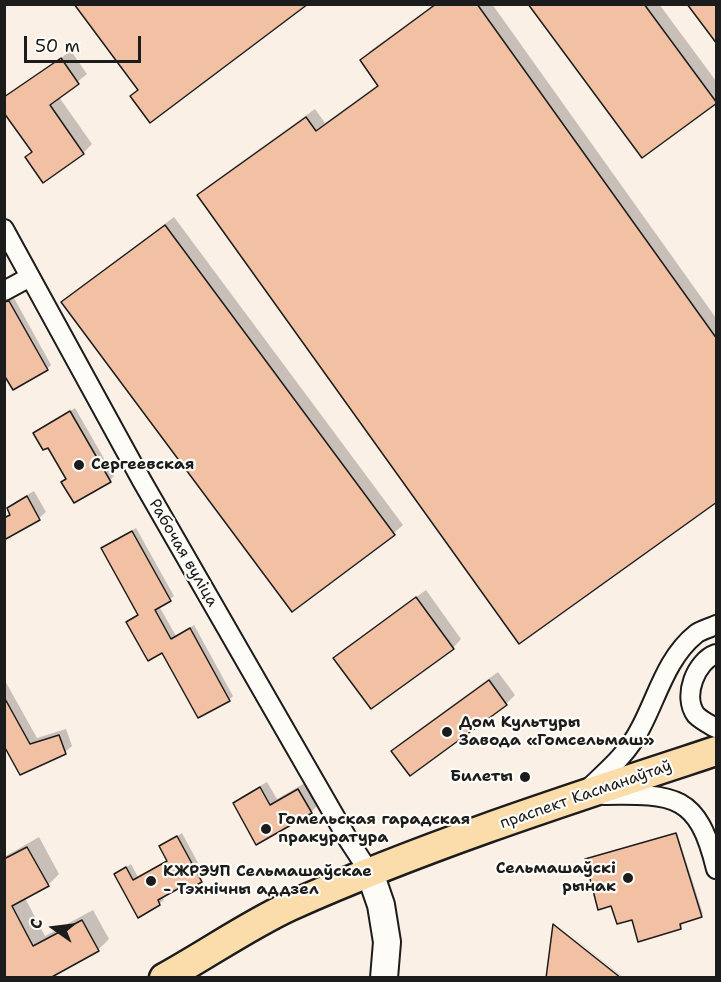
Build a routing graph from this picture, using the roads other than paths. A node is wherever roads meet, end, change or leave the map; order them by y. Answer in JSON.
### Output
{"nodes":[{"id":1,"x":4,"y":229,"type":"edge"},
{"id":2,"x":30,"y":276,"type":"junction"},
{"id":3,"x":4,"y":291,"type":"edge"},
{"id":4,"x":717,"y":625,"type":"edge"},
{"id":5,"x":717,"y":654,"type":"edge"},
{"id":6,"x":717,"y":728,"type":"edge"},
{"id":7,"x":717,"y":751,"type":"edge"},
{"id":8,"x":581,"y":796,"type":"junction"},
{"id":9,"x":717,"y":821,"type":"edge"},
{"id":10,"x":710,"y":841,"type":"junction"},
{"id":11,"x":717,"y":869,"type":"edge"},
{"id":12,"x":370,"y":873,"type":"junction"},
{"id":13,"x":164,"y":978,"type":"edge"},
{"id":14,"x":384,"y":978,"type":"edge"}],
"edges":[{"from":1,"to":2,"type":"street","name":"Рабочая вуліца"},
{"from":2,"to":3,"type":"street"},
{"from":2,"to":12,"type":"street","name":"Рабочая вуліца"},
{"from":4,"to":8,"type":"street"},
{"from":5,"to":6,"type":"street"},
{"from":7,"to":8,"type":"main road","name":"праспект Касманаўтаў"},
{"from":8,"to":10,"type":"street"},
{"from":8,"to":12,"type":"main road","name":"праспект Касманаўтаў"},
{"from":9,"to":10,"type":"street"},
{"from":10,"to":11,"type":"street"},
{"from":12,"to":13,"type":"main road","name":"праспект Касманаўтаў"},
{"from":12,"to":14,"type":"main road"}]}
